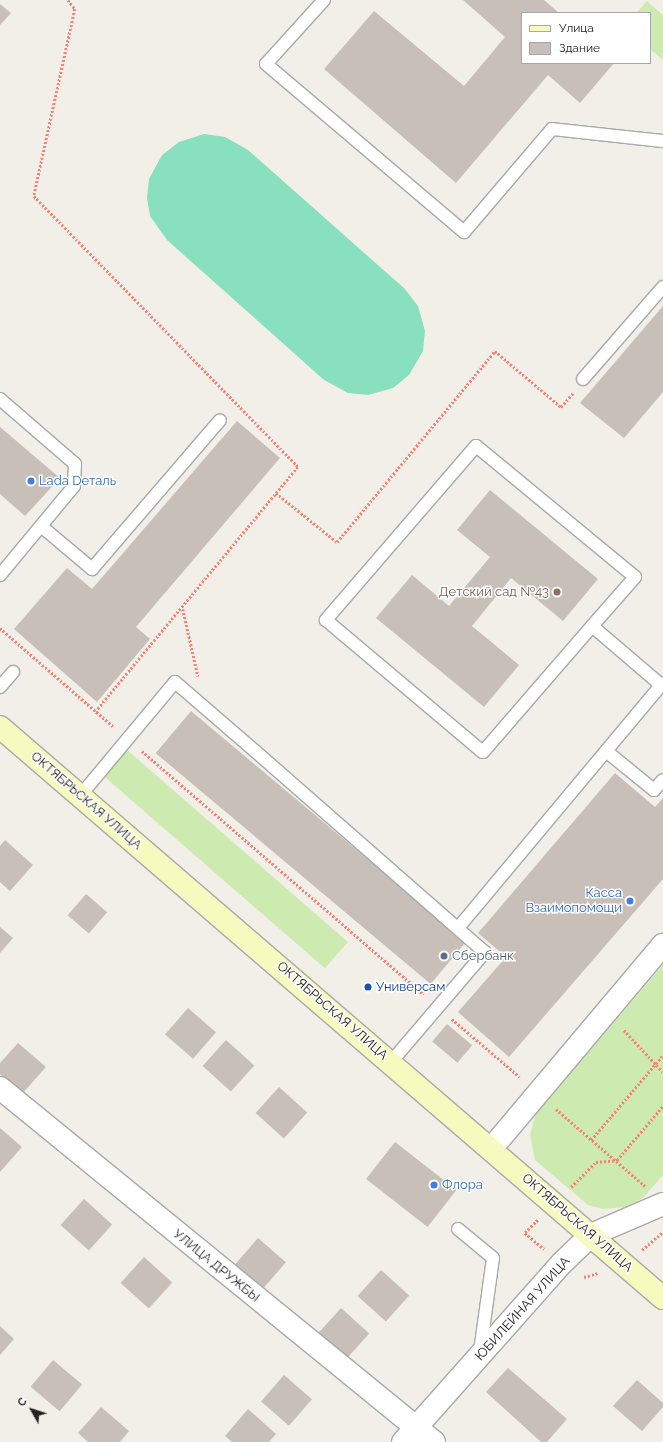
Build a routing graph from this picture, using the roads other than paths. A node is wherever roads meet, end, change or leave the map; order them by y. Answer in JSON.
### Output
{"nodes":[{"id":1,"x":324,"y":0,"type":"edge"},
{"id":2,"x":663,"y":141,"type":"edge"},
{"id":3,"x":663,"y":287,"type":"edge"},
{"id":4,"x":583,"y":379,"type":"road end"},
{"id":5,"x":0,"y":399,"type":"edge"},
{"id":6,"x":220,"y":420,"type":"dead end"},
{"id":7,"x":41,"y":526,"type":"junction"},
{"id":8,"x":0,"y":575,"type":"edge"},
{"id":9,"x":592,"y":626,"type":"junction"},
{"id":10,"x":13,"y":672,"type":"dead end"},
{"id":11,"x":662,"y":684,"type":"edge"},
{"id":12,"x":0,"y":687,"type":"edge"},
{"id":13,"x":0,"y":727,"type":"edge"},
{"id":14,"x":606,"y":751,"type":"junction"},
{"id":15,"x":663,"y":780,"type":"edge"},
{"id":16,"x":80,"y":796,"type":"junction"},
{"id":17,"x":458,"y":928,"type":"junction"},
{"id":18,"x":663,"y":945,"type":"edge"},
{"id":19,"x":391,"y":1062,"type":"junction"},
{"id":20,"x":0,"y":1088,"type":"edge"},
{"id":21,"x":491,"y":1148,"type":"junction"},
{"id":22,"x":656,"y":1196,"type":"edge"},
{"id":23,"x":458,"y":1229,"type":"dead end"},
{"id":24,"x":591,"y":1235,"type":"junction"},
{"id":25,"x":663,"y":1298,"type":"edge"},
{"id":26,"x":479,"y":1357,"type":"junction"},
{"id":27,"x":410,"y":1434,"type":"edge"},
{"id":28,"x":434,"y":1442,"type":"edge"}],
"edges":[{"from":1,"to":2,"type":"lane"},
{"from":3,"to":4,"type":"lane"},
{"from":5,"to":7,"type":"lane"},
{"from":6,"to":7,"type":"lane"},
{"from":7,"to":8,"type":"lane"},
{"from":9,"to":9,"type":"lane"},
{"from":9,"to":11,"type":"lane"},
{"from":10,"to":12,"type":"lane"},
{"from":11,"to":14,"type":"lane"},
{"from":13,"to":16,"type":"street","name":"ОКТЯБРЬСКАЯ УЛИЦА"},
{"from":14,"to":15,"type":"lane"},
{"from":14,"to":17,"type":"lane"},
{"from":16,"to":17,"type":"lane"},
{"from":16,"to":19,"type":"street","name":"ОКТЯБРЬСКАЯ УЛИЦА"},
{"from":17,"to":19,"type":"lane"},
{"from":18,"to":21,"type":"street"},
{"from":19,"to":21,"type":"street","name":"ОКТЯБРЬСКАЯ УЛИЦА"},
{"from":20,"to":27,"type":"street","name":"УЛИЦА ДРУЖБЫ"},
{"from":21,"to":24,"type":"street","name":"ОКТЯБРЬСКАЯ УЛИЦА"},
{"from":22,"to":24,"type":"street","name":"ЮБИЛЕЙНАЯ УЛИЦА"},
{"from":23,"to":26,"type":"lane"},
{"from":24,"to":25,"type":"street","name":"ОКТЯБРЬСКАЯ УЛИЦА"},
{"from":24,"to":26,"type":"street","name":"ЮБИЛЕЙНАЯ УЛИЦА"},
{"from":26,"to":27,"type":"street","name":"ЮБИЛЕЙНАЯ УЛИЦА"},
{"from":27,"to":28,"type":"street","name":"УЛИЦА ДРУЖБЫ"}]}
